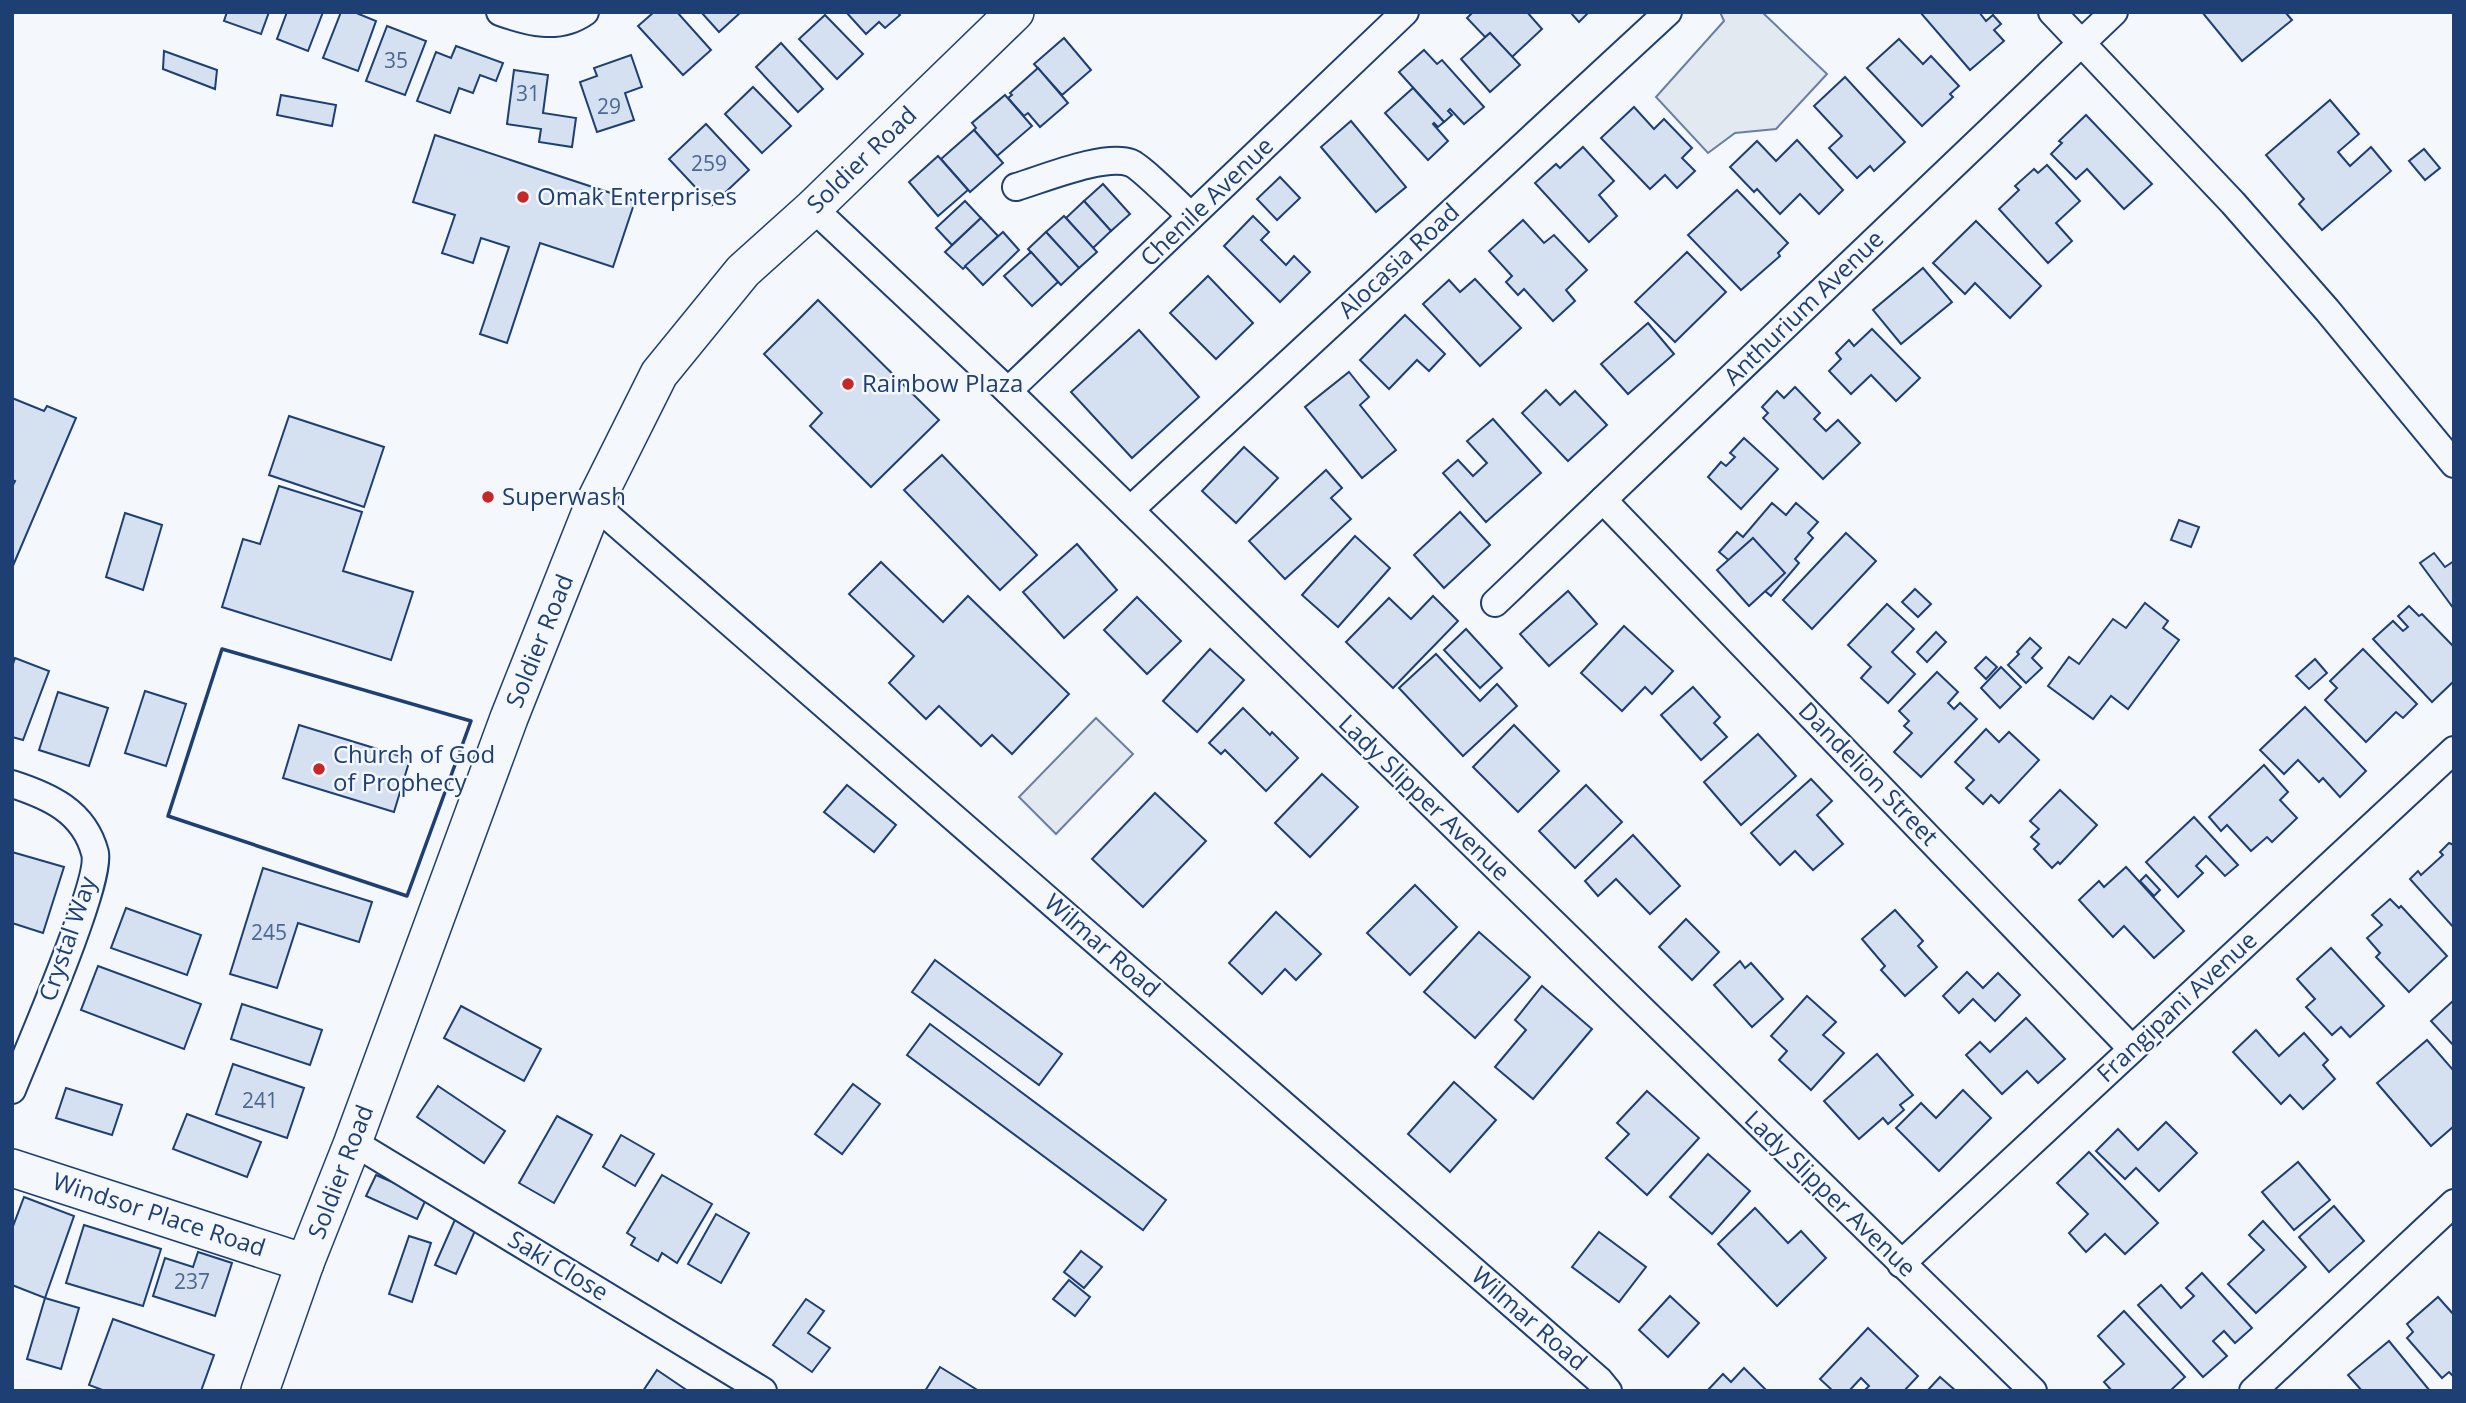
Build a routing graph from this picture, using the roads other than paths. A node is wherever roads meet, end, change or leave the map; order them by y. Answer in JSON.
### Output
{"nodes":[{"id":1,"x":499,"y":12,"type":"edge"},
{"id":2,"x":585,"y":12,"type":"edge"},
{"id":3,"x":1015,"y":12,"type":"edge"},
{"id":4,"x":1405,"y":12,"type":"edge"},
{"id":5,"x":1668,"y":12,"type":"edge"},
{"id":6,"x":2052,"y":12,"type":"edge"},
{"id":7,"x":2115,"y":12,"type":"edge"},
{"id":8,"x":2080,"y":44,"type":"junction"},
{"id":9,"x":1016,"y":187,"type":"dead end"},
{"id":10,"x":813,"y":208,"type":"junction"},
{"id":11,"x":1191,"y":216,"type":"junction"},
{"id":12,"x":1008,"y":391,"type":"junction"},
{"id":13,"x":2454,"y":464,"type":"edge"},
{"id":14,"x":1603,"y":500,"type":"junction"},
{"id":15,"x":594,"y":504,"type":"junction"},
{"id":16,"x":1130,"y":510,"type":"junction"},
{"id":17,"x":1494,"y":603,"type":"dead end"},
{"id":18,"x":2454,"y":750,"type":"edge"},
{"id":19,"x":12,"y":784,"type":"edge"},
{"id":20,"x":2132,"y":1049,"type":"junction"},
{"id":21,"x":12,"y":1090,"type":"edge"},
{"id":22,"x":353,"y":1142,"type":"junction"},
{"id":23,"x":12,"y":1168,"type":"edge"},
{"id":24,"x":2454,"y":1203,"type":"edge"},
{"id":25,"x":306,"y":1263,"type":"junction"},
{"id":26,"x":1901,"y":1264,"type":"junction"},
{"id":27,"x":260,"y":1391,"type":"edge"},
{"id":28,"x":763,"y":1391,"type":"edge"},
{"id":29,"x":1608,"y":1391,"type":"edge"},
{"id":30,"x":2033,"y":1391,"type":"edge"},
{"id":31,"x":2253,"y":1391,"type":"edge"}],
"edges":[{"from":1,"to":2,"type":"street"},
{"from":3,"to":10,"type":"main road","name":"Soldier Road"},
{"from":4,"to":11,"type":"street","name":"Chenile Avenue"},
{"from":5,"to":16,"type":"street","name":"Alocasia Road"},
{"from":6,"to":8,"type":"street"},
{"from":7,"to":8,"type":"street","name":"Anthurium Avenue"},
{"from":8,"to":13,"type":"street"},
{"from":8,"to":14,"type":"street","name":"Anthurium Avenue"},
{"from":9,"to":11,"type":"street"},
{"from":10,"to":12,"type":"street","name":"Lady Slipper Avenue"},
{"from":10,"to":15,"type":"main road","name":"Soldier Road"},
{"from":11,"to":12,"type":"street","name":"Chenile Avenue"},
{"from":12,"to":16,"type":"street","name":"Lady Slipper Avenue"},
{"from":14,"to":17,"type":"street","name":"Anthurium Avenue"},
{"from":14,"to":20,"type":"street","name":"Dandelion Street"},
{"from":15,"to":22,"type":"main road","name":"Soldier Road"},
{"from":15,"to":29,"type":"street","name":"Wilmar Road"},
{"from":16,"to":26,"type":"street","name":"Lady Slipper Avenue"},
{"from":18,"to":20,"type":"street","name":"Frangipani Avenue"},
{"from":19,"to":21,"type":"street","name":"Crystal Way"},
{"from":20,"to":26,"type":"street","name":"Frangipani Avenue"},
{"from":22,"to":25,"type":"main road","name":"Soldier Road"},
{"from":22,"to":28,"type":"street","name":"Saki Close"},
{"from":23,"to":25,"type":"main road","name":"Windsor Place Road"},
{"from":24,"to":31,"type":"street"},
{"from":25,"to":27,"type":"main road","name":"Soldier Road"},
{"from":26,"to":30,"type":"street","name":"Lady Slipper Avenue"}]}
